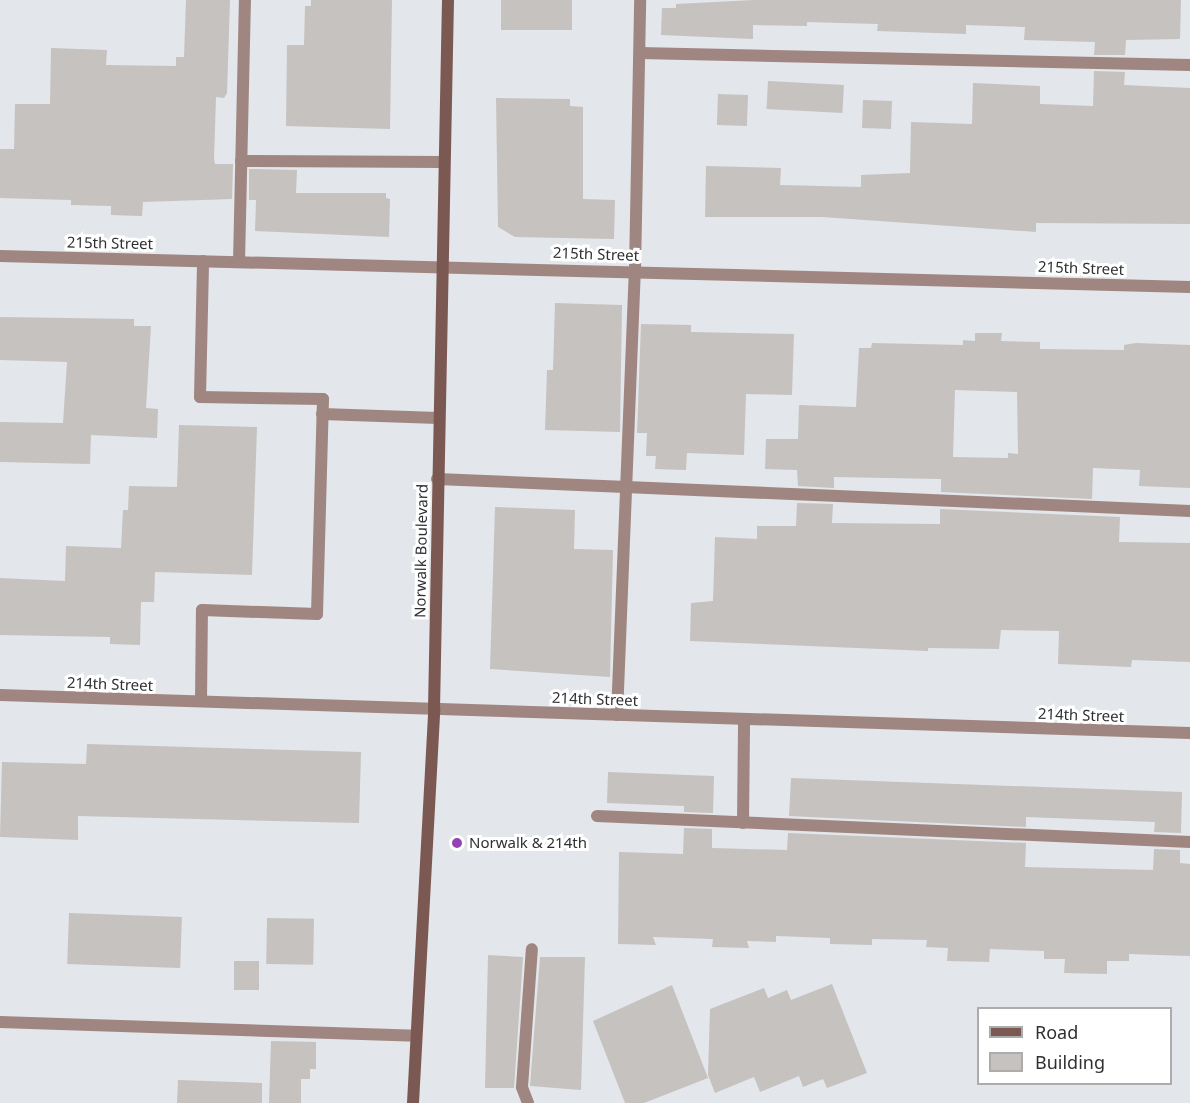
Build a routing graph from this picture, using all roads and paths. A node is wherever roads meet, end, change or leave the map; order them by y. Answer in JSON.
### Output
{"nodes":[{"id":1,"x":245,"y":0,"type":"edge"},
{"id":2,"x":448,"y":0,"type":"edge"},
{"id":3,"x":640,"y":0,"type":"edge"},
{"id":4,"x":640,"y":53,"type":"junction"},
{"id":5,"x":1190,"y":65,"type":"edge"},
{"id":6,"x":241,"y":161,"type":"junction"},
{"id":7,"x":443,"y":162,"type":"junction"},
{"id":8,"x":0,"y":256,"type":"edge"},
{"id":9,"x":203,"y":261,"type":"junction"},
{"id":10,"x":239,"y":262,"type":"junction"},
{"id":11,"x":441,"y":264,"type":"junction"},
{"id":12,"x":635,"y":270,"type":"junction"},
{"id":13,"x":1190,"y":287,"type":"edge"},
{"id":14,"x":322,"y":414,"type":"junction"},
{"id":15,"x":438,"y":418,"type":"junction"},
{"id":16,"x":437,"y":479,"type":"junction"},
{"id":17,"x":626,"y":489,"type":"junction"},
{"id":18,"x":1190,"y":511,"type":"edge"},
{"id":19,"x":0,"y":695,"type":"edge"},
{"id":20,"x":201,"y":702,"type":"junction"},
{"id":21,"x":434,"y":709,"type":"junction"},
{"id":22,"x":617,"y":715,"type":"junction"},
{"id":23,"x":744,"y":719,"type":"junction"},
{"id":24,"x":1190,"y":733,"type":"edge"},
{"id":25,"x":597,"y":816,"type":"dead end"},
{"id":26,"x":743,"y":823,"type":"junction"},
{"id":27,"x":1190,"y":842,"type":"edge"},
{"id":28,"x":532,"y":949,"type":"dead end"},
{"id":29,"x":0,"y":1022,"type":"edge"},
{"id":30,"x":416,"y":1036,"type":"junction"},
{"id":31,"x":413,"y":1103,"type":"edge"},
{"id":32,"x":528,"y":1103,"type":"edge"}],
"edges":[{"from":1,"to":6,"type":"street"},
{"from":2,"to":7,"type":"main road","name":"Norwalk Boulevard"},
{"from":3,"to":4,"type":"street"},
{"from":4,"to":5,"type":"street"},
{"from":4,"to":12,"type":"street"},
{"from":6,"to":7,"type":"street"},
{"from":6,"to":10,"type":"street"},
{"from":7,"to":11,"type":"main road","name":"Norwalk Boulevard"},
{"from":8,"to":9,"type":"street","name":"215th Street"},
{"from":9,"to":10,"type":"street","name":"215th Street"},
{"from":9,"to":14,"type":"street"},
{"from":10,"to":11,"type":"street","name":"215th Street"},
{"from":11,"to":12,"type":"street","name":"215th Street"},
{"from":11,"to":15,"type":"main road","name":"Norwalk Boulevard"},
{"from":12,"to":13,"type":"street","name":"215th Street"},
{"from":12,"to":17,"type":"street"},
{"from":14,"to":15,"type":"street"},
{"from":14,"to":20,"type":"street"},
{"from":15,"to":16,"type":"main road","name":"Norwalk Boulevard"},
{"from":16,"to":17,"type":"street"},
{"from":16,"to":21,"type":"main road","name":"Norwalk Boulevard"},
{"from":17,"to":18,"type":"street"},
{"from":17,"to":22,"type":"street"},
{"from":19,"to":20,"type":"street","name":"214th Street"},
{"from":20,"to":21,"type":"street","name":"214th Street"},
{"from":21,"to":22,"type":"street","name":"214th Street"},
{"from":21,"to":30,"type":"main road","name":"Norwalk Boulevard"},
{"from":22,"to":23,"type":"street","name":"214th Street"},
{"from":23,"to":24,"type":"street","name":"214th Street"},
{"from":23,"to":26,"type":"street"},
{"from":25,"to":26,"type":"street"},
{"from":26,"to":27,"type":"street"},
{"from":28,"to":32,"type":"street"},
{"from":29,"to":30,"type":"street"},
{"from":30,"to":31,"type":"main road","name":"Norwalk Boulevard"}]}
